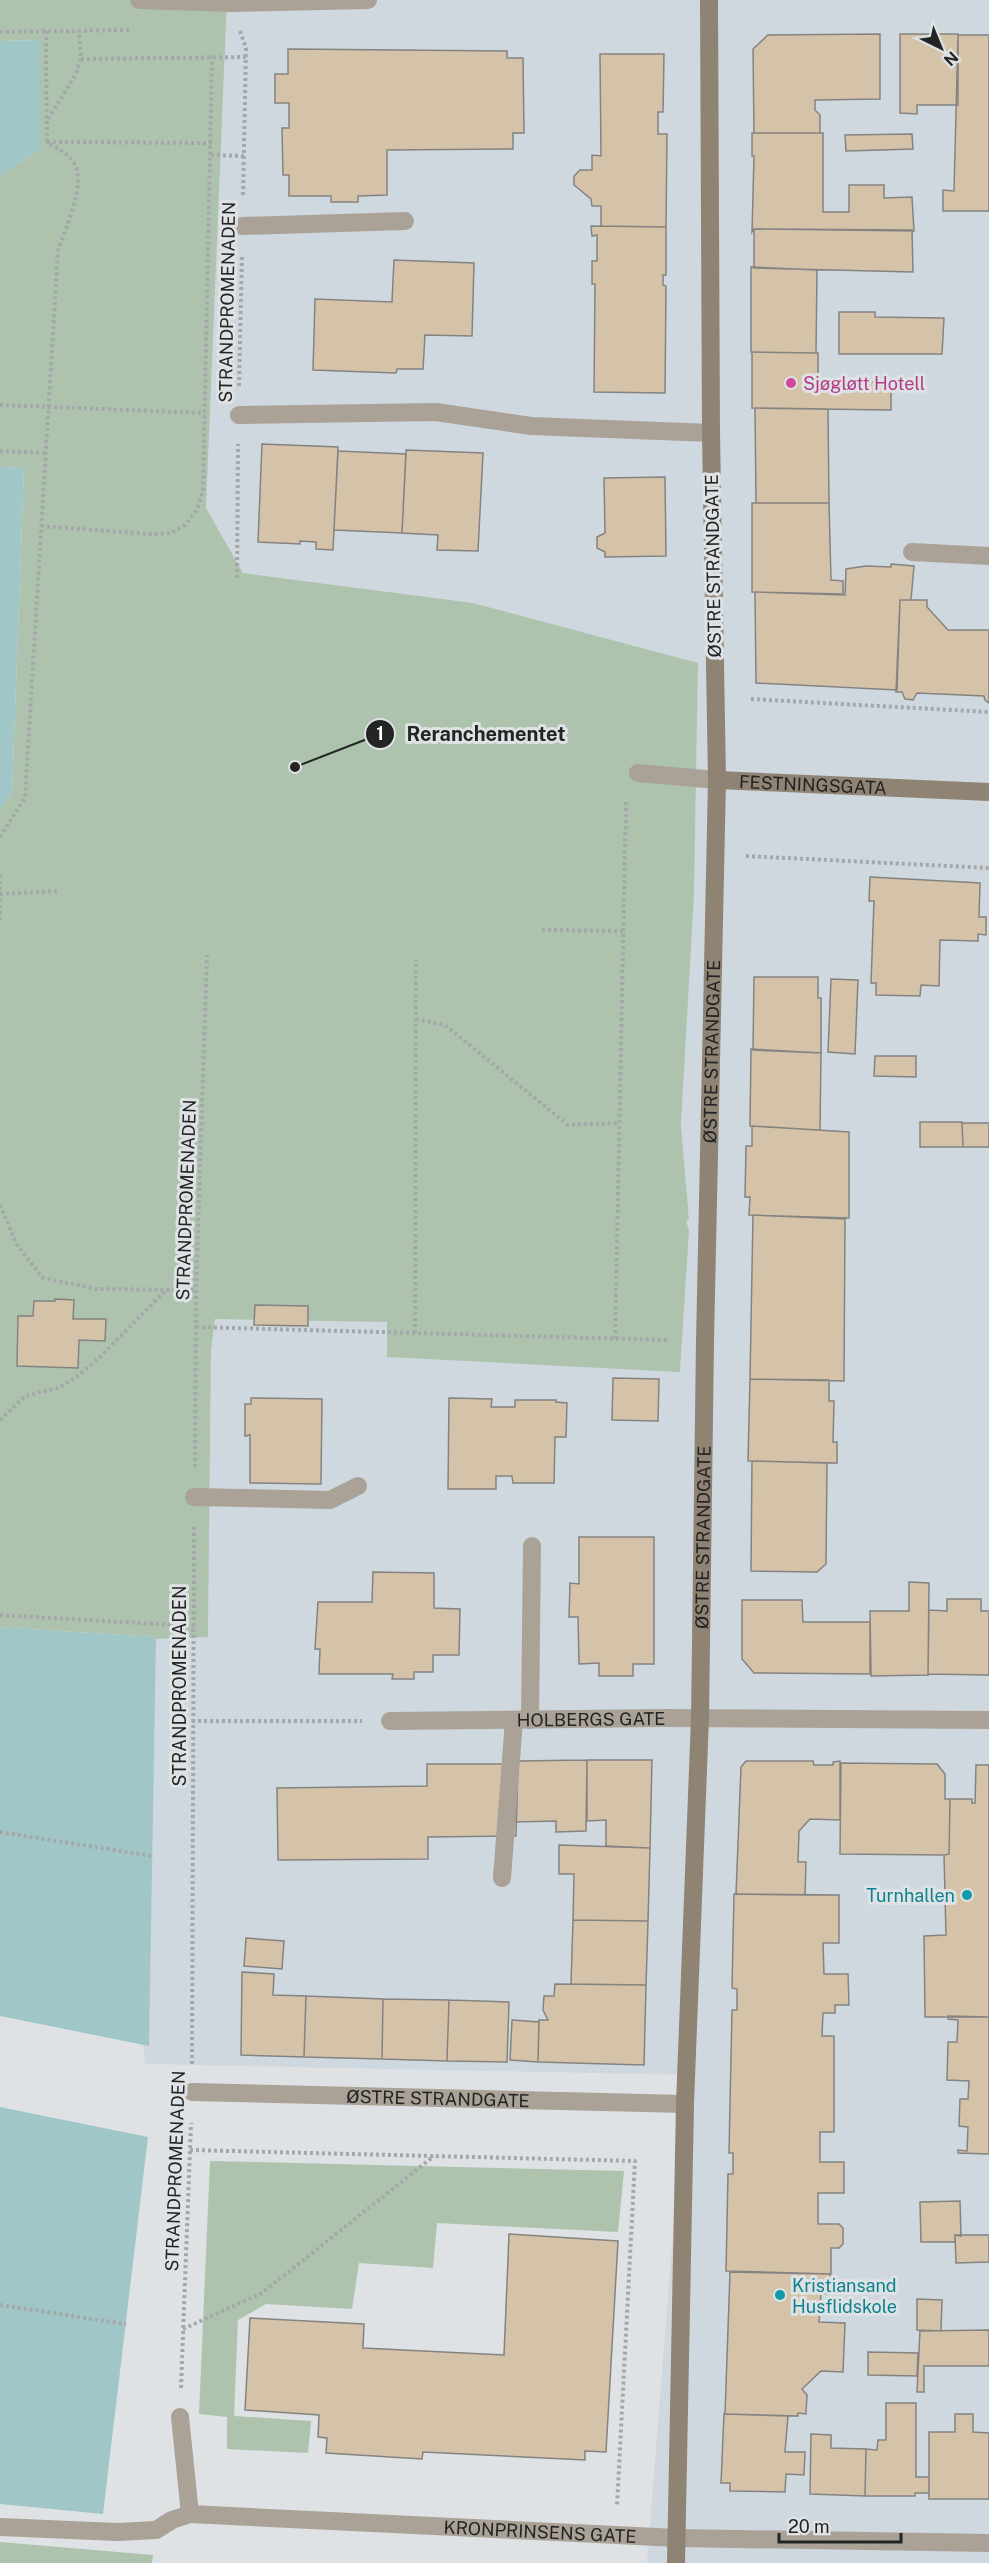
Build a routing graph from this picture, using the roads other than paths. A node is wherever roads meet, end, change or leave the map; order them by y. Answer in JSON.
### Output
{"nodes":[{"id":1,"x":139,"y":0,"type":"edge"},
{"id":2,"x":368,"y":0,"type":"edge"},
{"id":3,"x":709,"y":0,"type":"edge"},
{"id":4,"x":405,"y":221,"type":"dead end"},
{"id":5,"x":242,"y":226,"type":"road end"},
{"id":6,"x":239,"y":415,"type":"road end"},
{"id":7,"x":711,"y":433,"type":"junction"},
{"id":8,"x":912,"y":552,"type":"dead end"},
{"id":9,"x":989,"y":556,"type":"edge"},
{"id":10,"x":638,"y":773,"type":"dead end"},
{"id":11,"x":717,"y":780,"type":"junction"},
{"id":12,"x":989,"y":792,"type":"edge"},
{"id":13,"x":358,"y":1486,"type":"dead end"},
{"id":14,"x":194,"y":1497,"type":"road end"},
{"id":15,"x":532,"y":1546,"type":"dead end"},
{"id":16,"x":700,"y":1718,"type":"junction"},
{"id":17,"x":522,"y":1720,"type":"junction"},
{"id":18,"x":989,"y":1720,"type":"edge"},
{"id":19,"x":390,"y":1721,"type":"road end"},
{"id":20,"x":502,"y":1878,"type":"dead end"},
{"id":21,"x":192,"y":2092,"type":"road end"},
{"id":22,"x":685,"y":2104,"type":"junction"},
{"id":23,"x":180,"y":2417,"type":"road end"},
{"id":24,"x":190,"y":2514,"type":"junction"},
{"id":25,"x":0,"y":2527,"type":"edge"},
{"id":26,"x":677,"y":2538,"type":"junction"},
{"id":27,"x":989,"y":2543,"type":"edge"},
{"id":28,"x":676,"y":2563,"type":"edge"}],
"edges":[{"from":1,"to":2,"type":"street"},
{"from":3,"to":7,"type":"street","name":"ØSTRE STRANDGATE"},
{"from":4,"to":5,"type":"street"},
{"from":6,"to":7,"type":"street"},
{"from":7,"to":11,"type":"street","name":"ØSTRE STRANDGATE"},
{"from":8,"to":9,"type":"street"},
{"from":10,"to":11,"type":"street","name":"FESTNINGSGATA"},
{"from":11,"to":12,"type":"street","name":"FESTNINGSGATA"},
{"from":11,"to":16,"type":"street","name":"ØSTRE STRANDGATE"},
{"from":13,"to":14,"type":"street"},
{"from":15,"to":17,"type":"street"},
{"from":16,"to":17,"type":"street","name":"HOLBERGS GATE"},
{"from":16,"to":18,"type":"street","name":"HOLBERGS GATE"},
{"from":16,"to":22,"type":"street","name":"ØSTRE STRANDGATE"},
{"from":17,"to":19,"type":"street","name":"HOLBERGS GATE"},
{"from":17,"to":20,"type":"street"},
{"from":21,"to":22,"type":"street","name":"ØSTRE STRANDGATE"},
{"from":22,"to":26,"type":"street","name":"ØSTRE STRANDGATE"},
{"from":23,"to":24,"type":"street"},
{"from":24,"to":25,"type":"street"},
{"from":24,"to":26,"type":"street","name":"KRONPRINSENS GATE"},
{"from":26,"to":27,"type":"street","name":"KRONPRINSENS GATE"},
{"from":26,"to":28,"type":"street","name":"ØSTRE STRANDGATE"}]}
